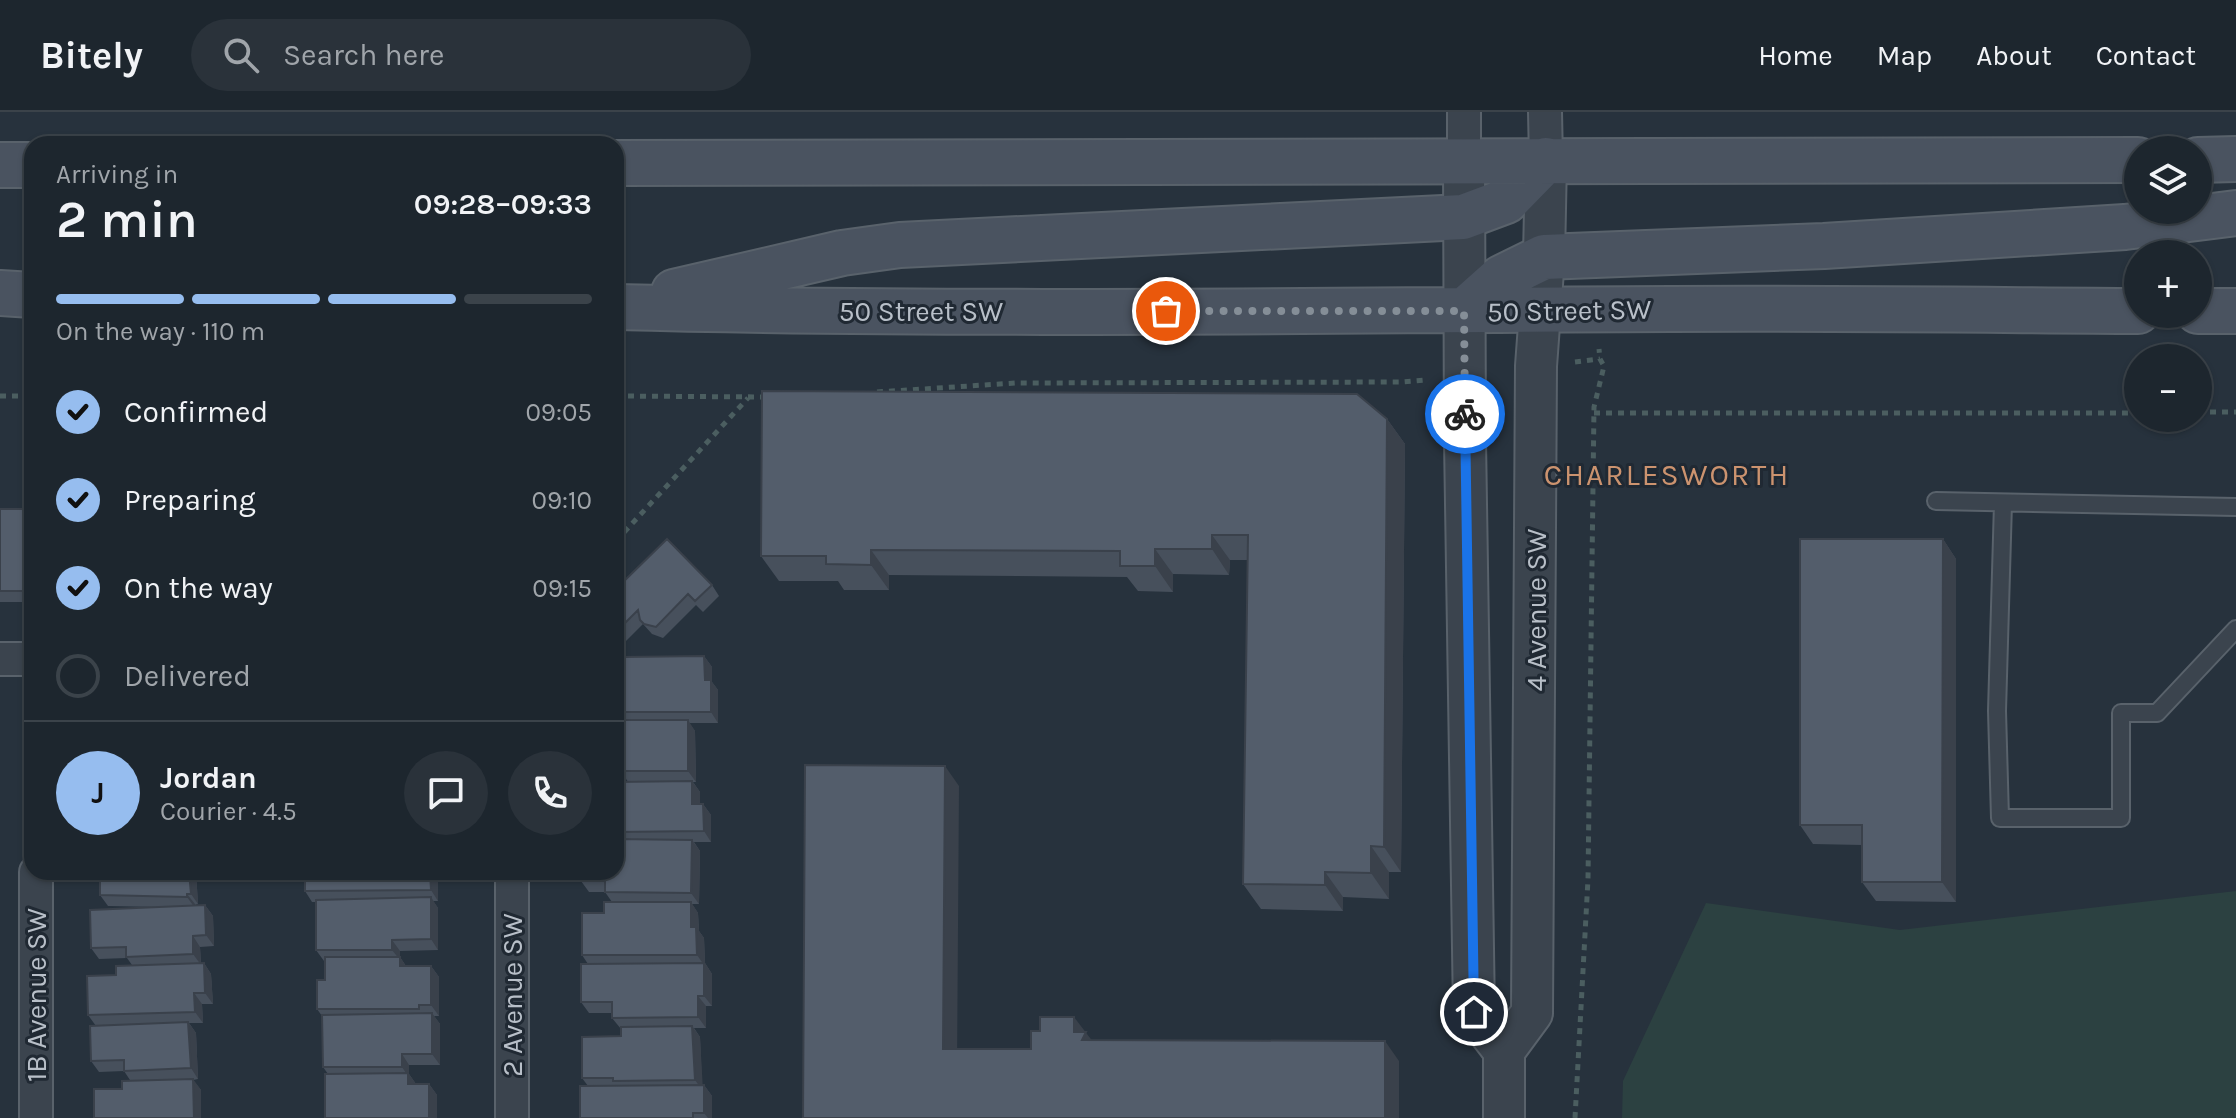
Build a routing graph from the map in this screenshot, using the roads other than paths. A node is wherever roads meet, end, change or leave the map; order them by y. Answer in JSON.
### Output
{"nodes":[{"id":1,"x":1464,"y":112,"type":"edge"},
{"id":2,"x":1545,"y":112,"type":"edge"},
{"id":3,"x":2236,"y":159,"type":"edge"},
{"id":4,"x":1546,"y":160,"type":"junction"},
{"id":5,"x":2124,"y":160,"type":"edge"},
{"id":6,"x":2212,"y":160,"type":"edge"},
{"id":7,"x":1464,"y":161,"type":"junction"},
{"id":8,"x":624,"y":163,"type":"edge"},
{"id":9,"x":0,"y":165,"type":"edge"},
{"id":10,"x":24,"y":165,"type":"edge"},
{"id":11,"x":2236,"y":213,"type":"edge"},
{"id":12,"x":1463,"y":217,"type":"junction"},
{"id":13,"x":1544,"y":257,"type":"junction"},
{"id":14,"x":0,"y":293,"type":"edge"},
{"id":15,"x":24,"y":294,"type":"edge"},
{"id":16,"x":624,"y":304,"type":"edge"},
{"id":17,"x":624,"y":306,"type":"edge"},
{"id":18,"x":1464,"y":311,"type":"junction"},
{"id":19,"x":1540,"y":311,"type":"junction"},
{"id":20,"x":2124,"y":311,"type":"edge"},
{"id":21,"x":2212,"y":311,"type":"edge"},
{"id":22,"x":2236,"y":311,"type":"edge"},
{"id":23,"x":1936,"y":501,"type":"dead end"},
{"id":24,"x":2003,"y":503,"type":"junction"},
{"id":25,"x":2236,"y":507,"type":"edge"},
{"id":26,"x":2236,"y":629,"type":"edge"},
{"id":27,"x":0,"y":659,"type":"edge"},
{"id":28,"x":24,"y":659,"type":"edge"},
{"id":29,"x":36,"y":880,"type":"edge"},
{"id":30,"x":512,"y":880,"type":"edge"},
{"id":31,"x":1504,"y":1051,"type":"junction"},
{"id":32,"x":36,"y":1118,"type":"edge"},
{"id":33,"x":512,"y":1118,"type":"edge"},
{"id":34,"x":1504,"y":1118,"type":"edge"}],
"edges":[{"from":1,"to":7,"type":"street"},
{"from":2,"to":4,"type":"street"},
{"from":3,"to":6,"type":"main road"},
{"from":4,"to":5,"type":"main road"},
{"from":4,"to":7,"type":"main road"},
{"from":4,"to":12,"type":"main road"},
{"from":4,"to":13,"type":"street","name":"4 Avenue SW"},
{"from":7,"to":8,"type":"main road"},
{"from":7,"to":12,"type":"street"},
{"from":9,"to":10,"type":"main road"},
{"from":11,"to":13,"type":"main road"},
{"from":12,"to":16,"type":"main road"},
{"from":12,"to":18,"type":"street"},
{"from":13,"to":18,"type":"main road"},
{"from":13,"to":19,"type":"street","name":"4 Avenue SW"},
{"from":14,"to":15,"type":"main road"},
{"from":17,"to":18,"type":"main road","name":"50 Street SW"},
{"from":18,"to":19,"type":"main road","name":"50 Street SW"},
{"from":18,"to":31,"type":"street"},
{"from":19,"to":20,"type":"main road","name":"50 Street SW"},
{"from":19,"to":31,"type":"street","name":"4 Avenue SW"},
{"from":21,"to":22,"type":"main road"},
{"from":23,"to":24,"type":"lane"},
{"from":24,"to":25,"type":"lane"},
{"from":24,"to":26,"type":"lane"},
{"from":27,"to":28,"type":"street"},
{"from":29,"to":32,"type":"street","name":"1B Avenue SW"},
{"from":30,"to":33,"type":"street","name":"2 Avenue SW"},
{"from":31,"to":34,"type":"street"}]}
